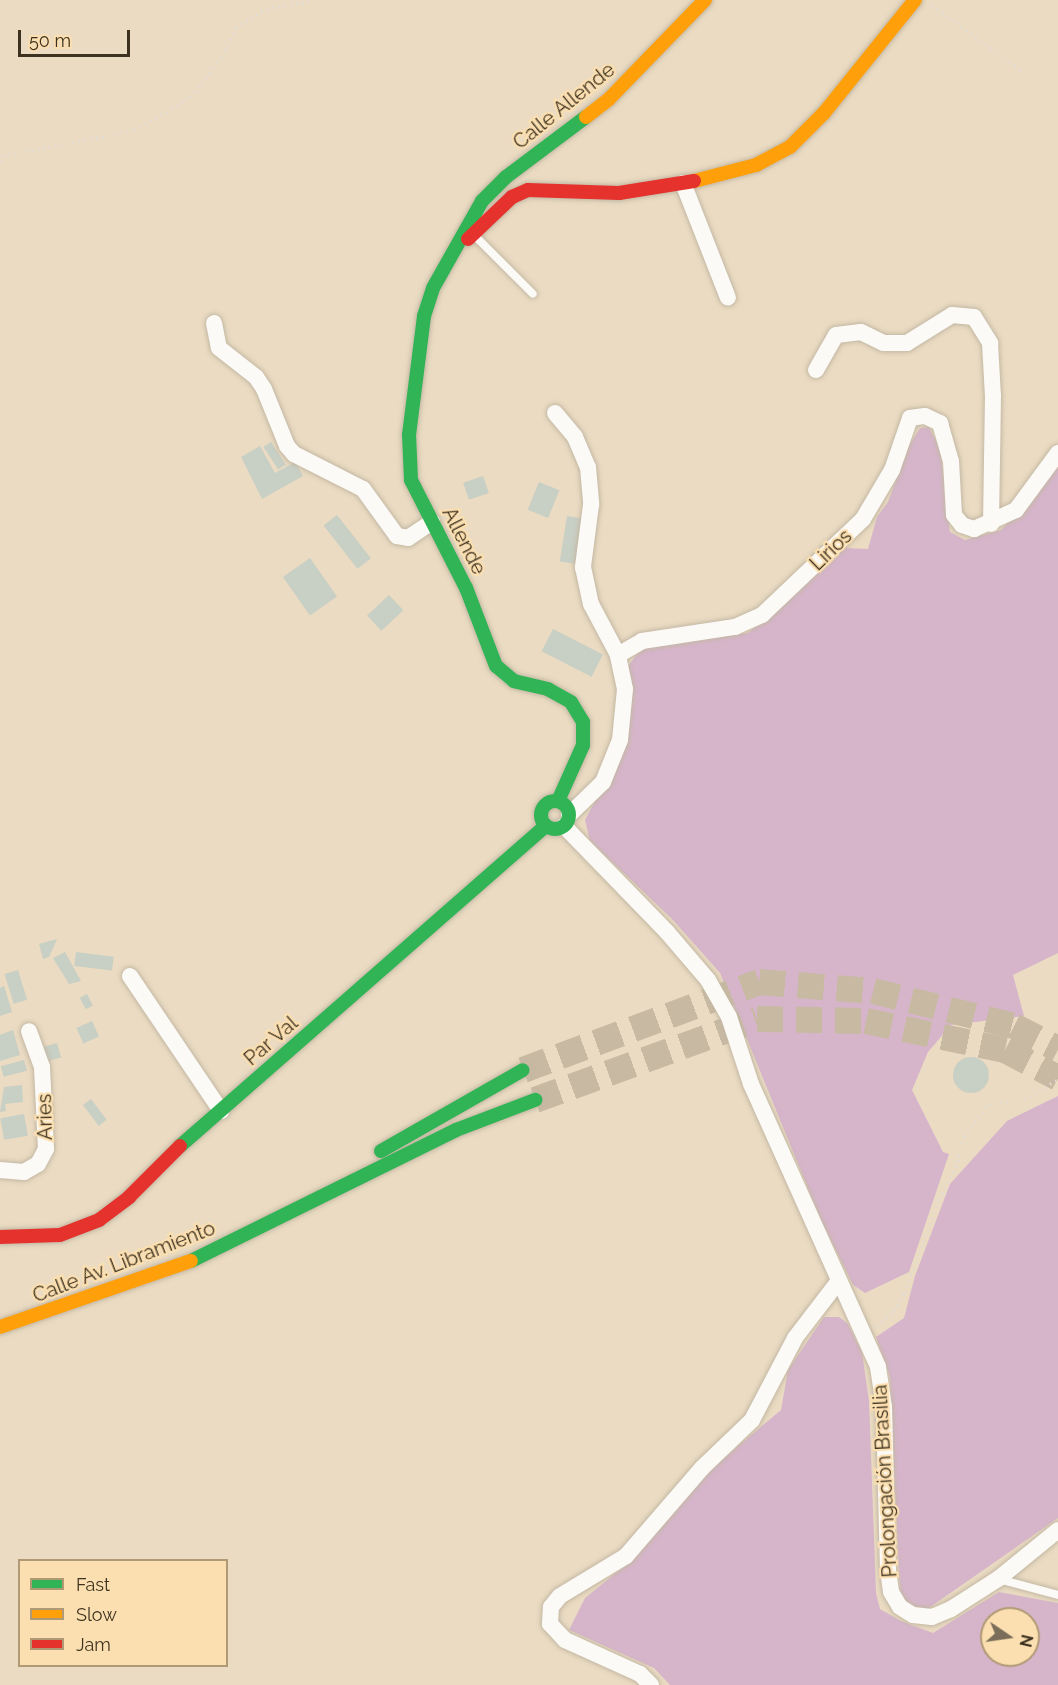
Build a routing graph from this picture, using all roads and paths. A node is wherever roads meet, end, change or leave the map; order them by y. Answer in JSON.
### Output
{"nodes":[{"id":1,"x":312,"y":0,"type":"edge"},
{"id":2,"x":705,"y":0,"type":"edge"},
{"id":3,"x":915,"y":0,"type":"edge"},
{"id":4,"x":926,"y":0,"type":"edge"},
{"id":5,"x":1023,"y":72,"type":"dead end"},
{"id":6,"x":0,"y":161,"type":"edge"},
{"id":7,"x":683,"y":183,"type":"junction"},
{"id":8,"x":474,"y":235,"type":"junction"},
{"id":9,"x":456,"y":247,"type":"junction"},
{"id":10,"x":534,"y":294,"type":"dead end"},
{"id":11,"x":728,"y":298,"type":"dead end"},
{"id":12,"x":214,"y":323,"type":"dead end"},
{"id":13,"x":816,"y":370,"type":"dead end"},
{"id":14,"x":555,"y":413,"type":"dead end"},
{"id":15,"x":1058,"y":453,"type":"edge"},
{"id":16,"x":432,"y":522,"type":"junction"},
{"id":17,"x":991,"y":524,"type":"junction"},
{"id":18,"x":618,"y":655,"type":"junction"},
{"id":19,"x":558,"y":801,"type":"junction"},
{"id":20,"x":567,"y":821,"type":"junction"},
{"id":21,"x":546,"y":826,"type":"junction"},
{"id":22,"x":130,"y":976,"type":"dead end"},
{"id":23,"x":29,"y":1031,"type":"dead end"},
{"id":24,"x":523,"y":1070,"type":"tunnel mouth"},
{"id":25,"x":1058,"y":1079,"type":"edge"},
{"id":26,"x":535,"y":1100,"type":"tunnel mouth"},
{"id":27,"x":221,"y":1111,"type":"junction"},
{"id":28,"x":0,"y":1170,"type":"edge"},
{"id":29,"x":291,"y":1210,"type":"junction"},
{"id":30,"x":0,"y":1237,"type":"edge"},
{"id":31,"x":838,"y":1282,"type":"junction"},
{"id":32,"x":0,"y":1327,"type":"edge"},
{"id":33,"x":866,"y":1336,"type":"junction"},
{"id":34,"x":1058,"y":1530,"type":"edge"},
{"id":35,"x":998,"y":1579,"type":"junction"},
{"id":36,"x":1058,"y":1595,"type":"edge"},
{"id":37,"x":651,"y":1685,"type":"edge"}],
"edges":[{"from":1,"to":6,"type":"path"},
{"from":2,"to":9,"type":"street","name":"Calle Allende"},
{"from":3,"to":7,"type":"street"},
{"from":4,"to":5,"type":"path"},
{"from":7,"to":8,"type":"street"},
{"from":7,"to":11,"type":"street"},
{"from":8,"to":9,"type":"street"},
{"from":8,"to":10,"type":"lane"},
{"from":9,"to":16,"type":"street","name":"Allende"},
{"from":12,"to":16,"type":"street"},
{"from":13,"to":17,"type":"street"},
{"from":14,"to":18,"type":"street"},
{"from":15,"to":17,"type":"street","name":"Lirios"},
{"from":16,"to":19,"type":"street","name":"Allende"},
{"from":17,"to":18,"type":"street","name":"Lirios"},
{"from":18,"to":20,"type":"street"},
{"from":19,"to":20,"type":"street"},
{"from":19,"to":21,"type":"street","name":"Allende"},
{"from":20,"to":21,"type":"street"},
{"from":20,"to":31,"type":"street","name":"Prolongación Brasilia"},
{"from":21,"to":27,"type":"street","name":"Par Val"},
{"from":22,"to":27,"type":"street"},
{"from":23,"to":28,"type":"street","name":"Aries"},
{"from":24,"to":29,"type":"street","name":"Calle Av. Libramiento"},
{"from":25,"to":33,"type":"path"},
{"from":26,"to":29,"type":"street","name":"Calle Av. Libramiento"},
{"from":27,"to":30,"type":"street","name":"Par Val"},
{"from":29,"to":32,"type":"street","name":"Calle Av. Libramiento"},
{"from":31,"to":33,"type":"street","name":"Prolongación Brasilia"},
{"from":31,"to":37,"type":"street"},
{"from":33,"to":35,"type":"street","name":"Prolongación Brasilia"},
{"from":34,"to":35,"type":"street","name":"Prolongación Brasilia"},
{"from":35,"to":36,"type":"lane"}]}
